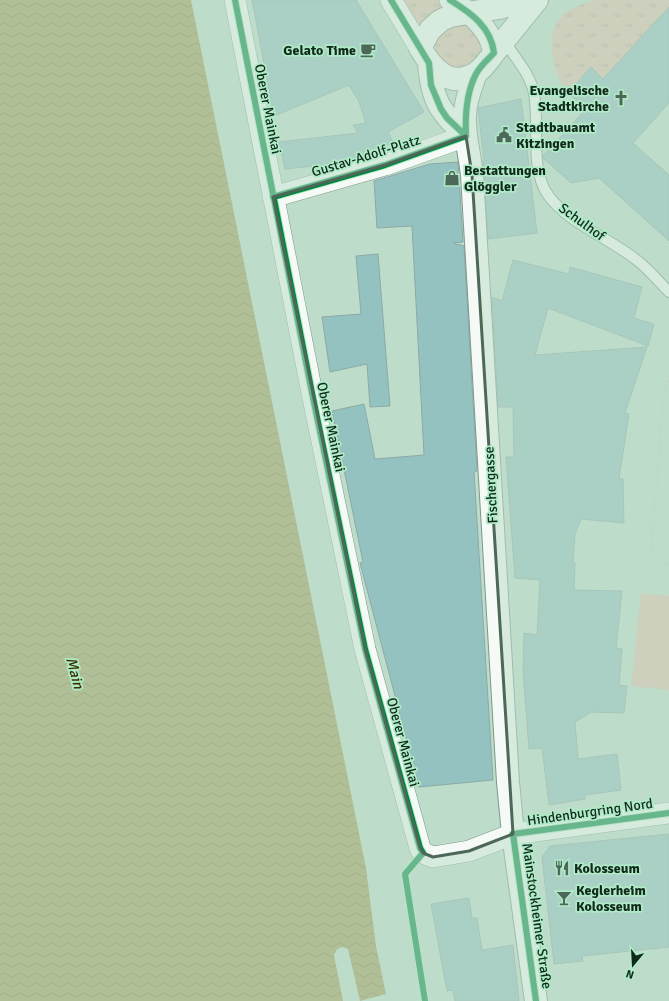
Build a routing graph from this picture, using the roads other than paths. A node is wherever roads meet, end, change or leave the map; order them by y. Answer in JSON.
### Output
{"nodes":[{"id":1,"x":235,"y":0,"type":"edge"},
{"id":2,"x":391,"y":0,"type":"edge"},
{"id":3,"x":450,"y":0,"type":"edge"},
{"id":4,"x":528,"y":0,"type":"edge"},
{"id":5,"x":537,"y":0,"type":"edge"},
{"id":6,"x":470,"y":13,"type":"junction"},
{"id":7,"x":499,"y":47,"type":"junction"},
{"id":8,"x":425,"y":55,"type":"junction"},
{"id":9,"x":476,"y":73,"type":"junction"},
{"id":10,"x":466,"y":136,"type":"junction"},
{"id":11,"x":273,"y":197,"type":"junction"},
{"id":12,"x":669,"y":292,"type":"edge"},
{"id":13,"x":669,"y":813,"type":"edge"},
{"id":14,"x":513,"y":834,"type":"junction"},
{"id":15,"x":536,"y":1001,"type":"edge"}],
"edges":[{"from":1,"to":11,"type":"street","name":"Oberer Mainkai"},
{"from":2,"to":8,"type":"street"},
{"from":3,"to":6,"type":"street"},
{"from":4,"to":6,"type":"street"},
{"from":5,"to":7,"type":"street"},
{"from":6,"to":7,"type":"street"},
{"from":6,"to":8,"type":"street"},
{"from":7,"to":9,"type":"street"},
{"from":7,"to":12,"type":"lane","name":"Schulhof"},
{"from":8,"to":9,"type":"street"},
{"from":8,"to":10,"type":"street"},
{"from":9,"to":10,"type":"street"},
{"from":10,"to":11,"type":"street","name":"Gustav-Adolf-Platz"},
{"from":10,"to":14,"type":"street","name":"Fischergasse"},
{"from":11,"to":14,"type":"street","name":"Oberer Mainkai"},
{"from":13,"to":14,"type":"street","name":"Hindenburgring Nord"},
{"from":14,"to":15,"type":"street","name":"Mainstockheimer Straße"}]}
